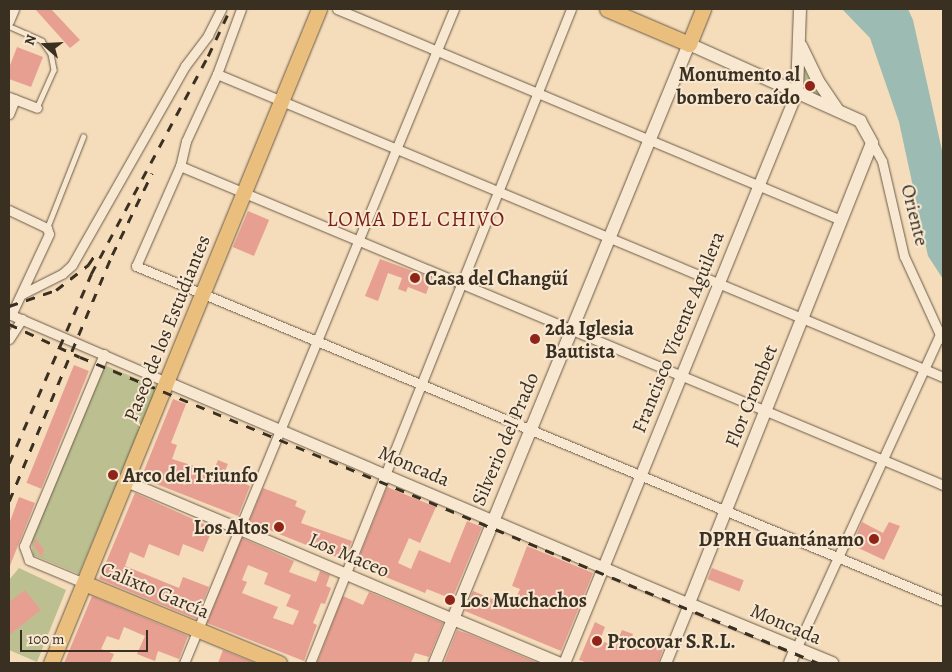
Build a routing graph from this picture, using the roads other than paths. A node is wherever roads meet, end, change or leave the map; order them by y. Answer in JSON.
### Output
{"nodes":[{"id":1,"x":14,"y":9,"type":"edge"},
{"id":2,"x":221,"y":9,"type":"edge"},
{"id":3,"x":241,"y":9,"type":"edge"},
{"id":4,"x":319,"y":9,"type":"edge"},
{"id":5,"x":337,"y":9,"type":"edge"},
{"id":6,"x":454,"y":9,"type":"edge"},
{"id":7,"x":571,"y":9,"type":"edge"},
{"id":8,"x":607,"y":9,"type":"edge"},
{"id":9,"x":703,"y":9,"type":"edge"},
{"id":10,"x":799,"y":10,"type":"edge"},
{"id":11,"x":9,"y":21,"type":"edge"},
{"id":12,"x":9,"y":26,"type":"edge"},
{"id":13,"x":689,"y":44,"type":"junction"},
{"id":14,"x":800,"y":44,"type":"junction"},
{"id":15,"x":436,"y":50,"type":"junction"},
{"id":16,"x":217,"y":74,"type":"junction"},
{"id":17,"x":797,"y":92,"type":"junction"},
{"id":18,"x":538,"y":93,"type":"junction"},
{"id":19,"x":12,"y":98,"type":"edge"},
{"id":20,"x":281,"y":101,"type":"junction"},
{"id":21,"x":37,"y":108,"type":"joint"},
{"id":22,"x":837,"y":110,"type":"junction"},
{"id":23,"x":9,"y":114,"type":"edge"},
{"id":24,"x":83,"y":137,"type":"dead end"},
{"id":25,"x":649,"y":140,"type":"junction"},
{"id":26,"x":872,"y":143,"type":"junction"},
{"id":27,"x":395,"y":148,"type":"junction"},
{"id":28,"x":180,"y":166,"type":"junction"},
{"id":29,"x":758,"y":185,"type":"junction"},
{"id":30,"x":498,"y":191,"type":"junction"},
{"id":31,"x":244,"y":192,"type":"junction"},
{"id":32,"x":9,"y":210,"type":"edge"},
{"id":33,"x":841,"y":220,"type":"junction"},
{"id":34,"x":47,"y":228,"type":"junction"},
{"id":35,"x":609,"y":238,"type":"junction"},
{"id":36,"x":357,"y":239,"type":"junction"},
{"id":37,"x":461,"y":283,"type":"junction"},
{"id":38,"x":718,"y":283,"type":"junction"},
{"id":39,"x":22,"y":294,"type":"junction"},
{"id":40,"x":202,"y":294,"type":"junction"},
{"id":41,"x":10,"y":314,"type":"edge"},
{"id":42,"x":802,"y":318,"type":"junction"},
{"id":43,"x":22,"y":319,"type":"junction"},
{"id":44,"x":572,"y":330,"type":"junction"},
{"id":45,"x":9,"y":339,"type":"edge"},
{"id":46,"x":942,"y":339,"type":"edge"},
{"id":47,"x":317,"y":341,"type":"junction"},
{"id":48,"x":104,"y":354,"type":"junction"},
{"id":49,"x":925,"y":370,"type":"junction"},
{"id":50,"x":680,"y":376,"type":"junction"},
{"id":51,"x":943,"y":377,"type":"edge"},
{"id":52,"x":167,"y":382,"type":"junction"},
{"id":53,"x":421,"y":385,"type":"junction"},
{"id":54,"x":765,"y":413,"type":"junction"},
{"id":55,"x":279,"y":429,"type":"junction"},
{"id":56,"x":531,"y":430,"type":"junction"},
{"id":57,"x":883,"y":461,"type":"junction"},
{"id":58,"x":384,"y":474,"type":"junction"},
{"id":59,"x":640,"y":476,"type":"junction"},
{"id":60,"x":126,"y":481,"type":"junction"},
{"id":61,"x":943,"y":485,"type":"edge"},
{"id":62,"x":725,"y":511,"type":"junction"},
{"id":63,"x":493,"y":520,"type":"junction"},
{"id":64,"x":239,"y":529,"type":"junction"},
{"id":65,"x":839,"y":557,"type":"junction"},
{"id":66,"x":602,"y":567,"type":"junction"},
{"id":67,"x":346,"y":574,"type":"junction"},
{"id":68,"x":84,"y":583,"type":"junction"},
{"id":69,"x":943,"y":601,"type":"edge"},
{"id":70,"x":689,"y":604,"type":"junction"},
{"id":71,"x":454,"y":619,"type":"junction"},
{"id":72,"x":198,"y":630,"type":"junction"},
{"id":73,"x":796,"y":649,"type":"junction"},
{"id":74,"x":51,"y":663,"type":"edge"},
{"id":75,"x":184,"y":663,"type":"edge"},
{"id":76,"x":279,"y":663,"type":"edge"},
{"id":77,"x":310,"y":663,"type":"edge"},
{"id":78,"x":435,"y":663,"type":"edge"},
{"id":79,"x":558,"y":663,"type":"edge"},
{"id":80,"x":564,"y":663,"type":"edge"},
{"id":81,"x":666,"y":663,"type":"edge"},
{"id":82,"x":790,"y":663,"type":"edge"},
{"id":83,"x":832,"y":663,"type":"edge"}],
"edges":[{"from":1,"to":11,"type":"street"},
{"from":2,"to":39,"type":"street"},
{"from":3,"to":16,"type":"street"},
{"from":4,"to":20,"type":"main road","name":"Paseo de los Estudiantes"},
{"from":5,"to":15,"type":"street"},
{"from":6,"to":15,"type":"street"},
{"from":7,"to":18,"type":"street"},
{"from":8,"to":13,"type":"main road","name":"Oriente"},
{"from":9,"to":13,"type":"main road","name":"Silverio del Prado"},
{"from":10,"to":14,"type":"main road","name":"Francisco Vicente Aguilera"},
{"from":12,"to":21,"type":"lane"},
{"from":13,"to":17,"type":"main road","name":"Oriente"},
{"from":13,"to":25,"type":"main road","name":"Silverio del Prado"},
{"from":14,"to":17,"type":"main road","name":"Francisco Vicente Aguilera"},
{"from":14,"to":22,"type":"main road"},
{"from":15,"to":18,"type":"street"},
{"from":15,"to":27,"type":"street"},
{"from":16,"to":20,"type":"street"},
{"from":16,"to":28,"type":"street"},
{"from":17,"to":22,"type":"main road","name":"Oriente"},
{"from":17,"to":29,"type":"street","name":"Francisco Vicente Aguilera"},
{"from":18,"to":25,"type":"street"},
{"from":18,"to":30,"type":"street"},
{"from":19,"to":21,"type":"street"},
{"from":19,"to":23,"type":"street"},
{"from":20,"to":27,"type":"street"},
{"from":20,"to":31,"type":"main road","name":"Paseo de los Estudiantes"},
{"from":22,"to":26,"type":"main road","name":"Oriente"},
{"from":24,"to":34,"type":"lane"},
{"from":25,"to":29,"type":"street"},
{"from":25,"to":35,"type":"main road","name":"Silverio del Prado"},
{"from":26,"to":33,"type":"main road","name":"Flor Crombet"},
{"from":26,"to":46,"type":"street","name":"Oriente"},
{"from":27,"to":30,"type":"street"},
{"from":27,"to":36,"type":"street"},
{"from":28,"to":31,"type":"street"},
{"from":28,"to":40,"type":"street"},
{"from":29,"to":33,"type":"street"},
{"from":29,"to":38,"type":"street","name":"Francisco Vicente Aguilera"},
{"from":30,"to":35,"type":"street"},
{"from":30,"to":37,"type":"street"},
{"from":31,"to":36,"type":"street"},
{"from":31,"to":40,"type":"main road","name":"Paseo de los Estudiantes"},
{"from":32,"to":34,"type":"street"},
{"from":33,"to":42,"type":"main road","name":"Flor Crombet"},
{"from":34,"to":39,"type":"street"},
{"from":35,"to":38,"type":"street"},
{"from":35,"to":44,"type":"main road","name":"Silverio del Prado"},
{"from":36,"to":37,"type":"street"},
{"from":36,"to":47,"type":"street"},
{"from":37,"to":44,"type":"street"},
{"from":37,"to":53,"type":"street"},
{"from":38,"to":42,"type":"street"},
{"from":38,"to":50,"type":"street","name":"Francisco Vicente Aguilera"},
{"from":39,"to":41,"type":"street"},
{"from":40,"to":47,"type":"street"},
{"from":40,"to":52,"type":"main road","name":"Paseo de los Estudiantes"},
{"from":41,"to":43,"type":"street","name":"Moncada"},
{"from":42,"to":49,"type":"street"},
{"from":42,"to":54,"type":"main road","name":"Flor Crombet"},
{"from":43,"to":45,"type":"street"},
{"from":43,"to":48,"type":"street","name":"Moncada"},
{"from":44,"to":50,"type":"street"},
{"from":44,"to":56,"type":"main road","name":"Silverio del Prado"},
{"from":46,"to":49,"type":"street"},
{"from":47,"to":53,"type":"street"},
{"from":47,"to":55,"type":"street"},
{"from":48,"to":52,"type":"street","name":"Moncada"},
{"from":48,"to":68,"type":"street","name":"Calixto García"},
{"from":49,"to":51,"type":"street"},
{"from":49,"to":57,"type":"street"},
{"from":50,"to":54,"type":"street"},
{"from":50,"to":59,"type":"street","name":"Francisco Vicente Aguilera"},
{"from":52,"to":55,"type":"street","name":"Moncada"},
{"from":52,"to":60,"type":"main road","name":"Paseo de los Estudiantes"},
{"from":53,"to":56,"type":"street"},
{"from":53,"to":58,"type":"street"},
{"from":54,"to":57,"type":"street"},
{"from":54,"to":62,"type":"main road","name":"Flor Crombet"},
{"from":55,"to":58,"type":"street","name":"Moncada"},
{"from":55,"to":64,"type":"street"},
{"from":56,"to":59,"type":"street"},
{"from":56,"to":63,"type":"main road","name":"Silverio del Prado"},
{"from":57,"to":61,"type":"street"},
{"from":57,"to":65,"type":"street"},
{"from":58,"to":63,"type":"street","name":"Moncada"},
{"from":58,"to":67,"type":"street"},
{"from":59,"to":62,"type":"street"},
{"from":59,"to":66,"type":"street","name":"Francisco Vicente Aguilera"},
{"from":60,"to":64,"type":"street","name":"Los Maceo"},
{"from":60,"to":68,"type":"main road","name":"Paseo de los Estudiantes"},
{"from":62,"to":65,"type":"street"},
{"from":62,"to":70,"type":"main road","name":"Flor Crombet"},
{"from":63,"to":66,"type":"street","name":"Moncada"},
{"from":63,"to":71,"type":"main road","name":"Silverio del Prado"},
{"from":64,"to":67,"type":"street","name":"Los Maceo"},
{"from":64,"to":72,"type":"street"},
{"from":65,"to":69,"type":"street"},
{"from":65,"to":73,"type":"street"},
{"from":66,"to":70,"type":"street","name":"Moncada"},
{"from":66,"to":80,"type":"street","name":"Francisco Vicente Aguilera"},
{"from":67,"to":71,"type":"street","name":"Los Maceo"},
{"from":67,"to":77,"type":"street"},
{"from":68,"to":72,"type":"main road","name":"Calixto García"},
{"from":68,"to":74,"type":"main road","name":"Paseo de los Estudiantes"},
{"from":70,"to":73,"type":"main road","name":"Moncada"},
{"from":70,"to":81,"type":"street","name":"Flor Crombet"},
{"from":71,"to":78,"type":"main road","name":"Silverio del Prado"},
{"from":71,"to":79,"type":"main road","name":"Los Maceo"},
{"from":72,"to":75,"type":"street"},
{"from":72,"to":76,"type":"main road","name":"Calixto García"},
{"from":73,"to":82,"type":"main road"},
{"from":73,"to":83,"type":"main road","name":"Moncada"}]}
